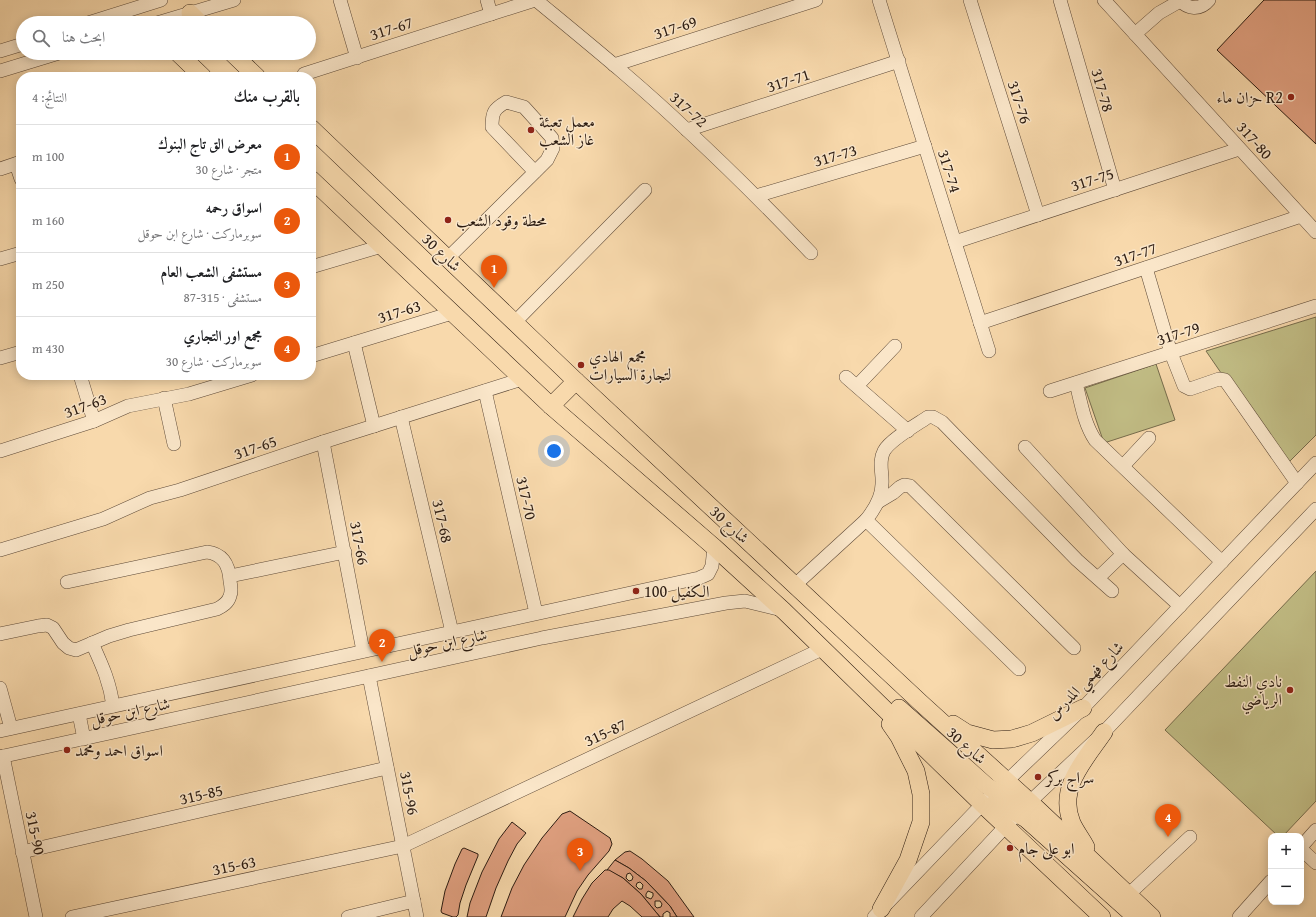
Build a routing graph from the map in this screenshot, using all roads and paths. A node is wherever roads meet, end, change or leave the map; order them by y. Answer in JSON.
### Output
{"nodes":[{"id":1,"x":234,"y":0,"type":"edge"},
{"id":2,"x":340,"y":0,"type":"edge"},
{"id":3,"x":487,"y":0,"type":"edge"},
{"id":4,"x":536,"y":0,"type":"edge"},
{"id":5,"x":816,"y":0,"type":"edge"},
{"id":6,"x":879,"y":0,"type":"edge"},
{"id":7,"x":970,"y":0,"type":"edge"},
{"id":8,"x":1060,"y":0,"type":"edge"},
{"id":9,"x":1104,"y":0,"type":"edge"},
{"id":10,"x":1180,"y":0,"type":"edge"},
{"id":11,"x":1209,"y":0,"type":"edge"},
{"id":12,"x":152,"y":1,"type":"edge"},
{"id":13,"x":801,"y":2,"type":"edge"},
{"id":14,"x":491,"y":14,"type":"junction"},
{"id":15,"x":108,"y":16,"type":"edge"},
{"id":16,"x":199,"y":16,"type":"edge"},
{"id":17,"x":1134,"y":34,"type":"junction"},
{"id":18,"x":16,"y":46,"type":"edge"},
{"id":19,"x":0,"y":51,"type":"edge"},
{"id":20,"x":357,"y":58,"type":"junction"},
{"id":21,"x":36,"y":60,"type":"edge"},
{"id":22,"x":185,"y":60,"type":"edge"},
{"id":23,"x":239,"y":60,"type":"edge"},
{"id":24,"x":899,"y":61,"type":"junction"},
{"id":25,"x":614,"y":65,"type":"junction"},
{"id":26,"x":0,"y":71,"type":"edge"},
{"id":27,"x":198,"y":72,"type":"edge"},
{"id":28,"x":252,"y":72,"type":"edge"},
{"id":29,"x":311,"y":72,"type":"edge"},
{"id":30,"x":687,"y":130,"type":"junction"},
{"id":31,"x":316,"y":133,"type":"edge"},
{"id":32,"x":925,"y":146,"type":"junction"},
{"id":33,"x":1240,"y":149,"type":"junction"},
{"id":34,"x":16,"y":164,"type":"edge"},
{"id":35,"x":0,"y":169,"type":"edge"},
{"id":36,"x":535,"y":172,"type":"junction"},
{"id":37,"x":316,"y":184,"type":"edge"},
{"id":38,"x":645,"y":190,"type":"dead end"},
{"id":39,"x":1115,"y":190,"type":"junction"},
{"id":40,"x":756,"y":196,"type":"junction"},
{"id":41,"x":1038,"y":215,"type":"junction"},
{"id":42,"x":1301,"y":216,"type":"junction"},
{"id":43,"x":1316,"y":232,"type":"edge"},
{"id":44,"x":955,"y":242,"type":"junction"},
{"id":45,"x":382,"y":246,"type":"junction"},
{"id":46,"x":811,"y":252,"type":"dead end"},
{"id":47,"x":16,"y":254,"type":"edge"},
{"id":48,"x":448,"y":258,"type":"junction"},
{"id":49,"x":0,"y":259,"type":"edge"},
{"id":50,"x":316,"y":266,"type":"edge"},
{"id":51,"x":1146,"y":268,"type":"junction"},
{"id":52,"x":1316,"y":306,"type":"edge"},
{"id":53,"x":452,"y":313,"type":"junction"},
{"id":54,"x":515,"y":322,"type":"junction"},
{"id":55,"x":980,"y":323,"type":"junction"},
{"id":56,"x":354,"y":343,"type":"junction"},
{"id":57,"x":895,"y":346,"type":"dead end"},
{"id":58,"x":989,"y":351,"type":"dead end"},
{"id":59,"x":16,"y":353,"type":"edge"},
{"id":60,"x":1172,"y":353,"type":"junction"},
{"id":61,"x":316,"y":354,"type":"edge"},
{"id":62,"x":0,"y":358,"type":"edge"},
{"id":63,"x":846,"y":376,"type":"dead end"},
{"id":64,"x":522,"y":379,"type":"junction"},
{"id":65,"x":82,"y":380,"type":"edge"},
{"id":66,"x":235,"y":380,"type":"edge"},
{"id":67,"x":576,"y":381,"type":"junction"},
{"id":68,"x":1076,"y":383,"type":"junction"},
{"id":69,"x":857,"y":386,"type":"junction"},
{"id":70,"x":485,"y":391,"type":"junction"},
{"id":71,"x":1050,"y":392,"type":"dead end"},
{"id":72,"x":164,"y":398,"type":"junction"},
{"id":73,"x":551,"y":406,"type":"junction"},
{"id":74,"x":401,"y":417,"type":"junction"},
{"id":75,"x":94,"y":421,"type":"junction"},
{"id":76,"x":374,"y":426,"type":"junction"},
{"id":77,"x":908,"y":431,"type":"junction"},
{"id":78,"x":1149,"y":438,"type":"dead end"},
{"id":79,"x":323,"y":442,"type":"junction"},
{"id":80,"x":174,"y":444,"type":"dead end"},
{"id":81,"x":1025,"y":447,"type":"dead end"},
{"id":82,"x":0,"y":451,"type":"edge"},
{"id":83,"x":1316,"y":463,"type":"edge"},
{"id":84,"x":1123,"y":466,"type":"junction"},
{"id":85,"x":1297,"y":483,"type":"junction"},
{"id":86,"x":878,"y":502,"type":"junction"},
{"id":87,"x":1316,"y":510,"type":"edge"},
{"id":88,"x":866,"y":520,"type":"junction"},
{"id":89,"x":714,"y":548,"type":"junction"},
{"id":90,"x":0,"y":550,"type":"edge"},
{"id":91,"x":345,"y":552,"type":"junction"},
{"id":92,"x":1123,"y":554,"type":"junction"},
{"id":93,"x":1222,"y":562,"type":"junction"},
{"id":94,"x":230,"y":576,"type":"junction"},
{"id":95,"x":1098,"y":578,"type":"junction"},
{"id":96,"x":67,"y":582,"type":"dead end"},
{"id":97,"x":795,"y":585,"type":"junction"},
{"id":98,"x":1112,"y":591,"type":"dead end"},
{"id":99,"x":1180,"y":606,"type":"junction"},
{"id":100,"x":784,"y":611,"type":"junction"},
{"id":101,"x":536,"y":613,"type":"junction"},
{"id":102,"x":452,"y":632,"type":"junction"},
{"id":103,"x":0,"y":634,"type":"edge"},
{"id":104,"x":92,"y":643,"type":"junction"},
{"id":105,"x":822,"y":648,"type":"junction"},
{"id":106,"x":1074,"y":648,"type":"dead end"},
{"id":107,"x":363,"y":651,"type":"junction"},
{"id":108,"x":842,"y":668,"type":"junction"},
{"id":109,"x":1019,"y":669,"type":"dead end"},
{"id":110,"x":369,"y":676,"type":"junction"},
{"id":111,"x":0,"y":688,"type":"edge"},
{"id":112,"x":870,"y":696,"type":"junction"},
{"id":113,"x":921,"y":703,"type":"junction"},
{"id":114,"x":113,"y":706,"type":"junction"},
{"id":115,"x":1083,"y":708,"type":"junction"},
{"id":116,"x":78,"y":714,"type":"junction"},
{"id":117,"x":5,"y":730,"type":"edge"},
{"id":118,"x":1104,"y":732,"type":"junction"},
{"id":119,"x":84,"y":739,"type":"junction"},
{"id":120,"x":1,"y":757,"type":"edge"},
{"id":121,"x":387,"y":768,"type":"junction"},
{"id":122,"x":1001,"y":786,"type":"junction"},
{"id":123,"x":1030,"y":802,"type":"junction"},
{"id":124,"x":982,"y":804,"type":"junction"},
{"id":125,"x":1011,"y":820,"type":"junction"},
{"id":126,"x":1316,"y":830,"type":"edge"},
{"id":127,"x":1190,"y":837,"type":"dead end"},
{"id":128,"x":1304,"y":844,"type":"edge"},
{"id":129,"x":403,"y":846,"type":"junction"},
{"id":130,"x":1304,"y":851,"type":"edge"},
{"id":131,"x":22,"y":852,"type":"junction"},
{"id":132,"x":1316,"y":863,"type":"edge"},
{"id":133,"x":1100,"y":867,"type":"junction"},
{"id":134,"x":1268,"y":884,"type":"edge"},
{"id":135,"x":1128,"y":895,"type":"junction"},
{"id":136,"x":414,"y":901,"type":"junction"},
{"id":137,"x":119,"y":912,"type":"edge"},
{"id":138,"x":878,"y":913,"type":"edge"},
{"id":139,"x":36,"y":917,"type":"edge"},
{"id":140,"x":72,"y":917,"type":"edge"},
{"id":141,"x":348,"y":917,"type":"edge"},
{"id":142,"x":417,"y":917,"type":"edge"},
{"id":143,"x":921,"y":917,"type":"edge"},
{"id":144,"x":1102,"y":917,"type":"edge"},
{"id":145,"x":1137,"y":917,"type":"edge"},
{"id":146,"x":1152,"y":917,"type":"edge"},
{"id":147,"x":1239,"y":917,"type":"edge"}],
"edges":[{"from":1,"to":16,"type":"street"},
{"from":2,"to":20,"type":"street"},
{"from":3,"to":14,"type":"street"},
{"from":4,"to":14,"type":"street","name":"317-67"},
{"from":4,"to":25,"type":"street","name":"317-72"},
{"from":5,"to":13,"type":"street","name":"317-69"},
{"from":6,"to":24,"type":"street","name":"317-74"},
{"from":7,"to":41,"type":"street","name":"317-76"},
{"from":8,"to":39,"type":"street","name":"317-78"},
{"from":9,"to":17,"type":"street","name":"317-80"},
{"from":10,"to":11,"type":"street"},
{"from":10,"to":17,"type":"street"},
{"from":12,"to":15,"type":"street"},
{"from":13,"to":25,"type":"street","name":"317-69"},
{"from":14,"to":20,"type":"street","name":"317-67"},
{"from":17,"to":33,"type":"street","name":"317-80"},
{"from":18,"to":19,"type":"street"},
{"from":20,"to":29,"type":"street","name":"317-67"},
{"from":21,"to":26,"type":"street"},
{"from":22,"to":27,"type":"main road"},
{"from":23,"to":28,"type":"main road"},
{"from":24,"to":30,"type":"street","name":"317-71"},
{"from":24,"to":32,"type":"street","name":"317-74"},
{"from":25,"to":30,"type":"street","name":"317-72"},
{"from":30,"to":40,"type":"street","name":"317-72"},
{"from":31,"to":48,"type":"main road","name":"شارع 30"},
{"from":32,"to":40,"type":"street","name":"317-73"},
{"from":32,"to":44,"type":"street","name":"317-74"},
{"from":33,"to":39,"type":"street","name":"317-75"},
{"from":33,"to":42,"type":"street","name":"317-80"},
{"from":34,"to":35,"type":"street"},
{"from":36,"to":36,"type":"street"},
{"from":36,"to":48,"type":"street"},
{"from":37,"to":45,"type":"main road","name":"شارع 30"},
{"from":38,"to":54,"type":"street"},
{"from":39,"to":41,"type":"street","name":"317-75"},
{"from":40,"to":46,"type":"street","name":"317-72"},
{"from":41,"to":44,"type":"street","name":"317-75"},
{"from":42,"to":43,"type":"street","name":"317-80"},
{"from":42,"to":51,"type":"street","name":"317-77"},
{"from":44,"to":55,"type":"street","name":"317-74"},
{"from":45,"to":50,"type":"street"},
{"from":45,"to":53,"type":"main road","name":"شارع 30"},
{"from":47,"to":49,"type":"street"},
{"from":48,"to":54,"type":"main road","name":"شارع 30"},
{"from":51,"to":55,"type":"street","name":"317-77"},
{"from":51,"to":60,"type":"street"},
{"from":52,"to":60,"type":"street","name":"317-79"},
{"from":53,"to":56,"type":"street","name":"317-63"},
{"from":53,"to":64,"type":"main road","name":"شارع 30"},
{"from":54,"to":67,"type":"main road","name":"شارع 30"},
{"from":55,"to":58,"type":"street","name":"317-74"},
{"from":56,"to":61,"type":"street","name":"317-63"},
{"from":56,"to":76,"type":"street"},
{"from":57,"to":69,"type":"street"},
{"from":59,"to":62,"type":"street"},
{"from":60,"to":68,"type":"street","name":"317-79"},
{"from":60,"to":85,"type":"street"},
{"from":63,"to":69,"type":"street"},
{"from":64,"to":70,"type":"street","name":"317-65"},
{"from":64,"to":73,"type":"main road","name":"شارع 30"},
{"from":65,"to":75,"type":"street"},
{"from":66,"to":72,"type":"street","name":"317-63"},
{"from":67,"to":73,"type":"main road"},
{"from":67,"to":97,"type":"main road","name":"شارع 30"},
{"from":68,"to":71,"type":"street","name":"317-79"},
{"from":68,"to":84,"type":"street"},
{"from":69,"to":77,"type":"street"},
{"from":70,"to":74,"type":"street","name":"317-65"},
{"from":70,"to":101,"type":"street","name":"317-70"},
{"from":72,"to":75,"type":"street","name":"317-63"},
{"from":72,"to":80,"type":"street"},
{"from":73,"to":89,"type":"main road","name":"شارع 30"},
{"from":74,"to":76,"type":"street","name":"317-65"},
{"from":74,"to":102,"type":"street","name":"317-68"},
{"from":75,"to":82,"type":"street","name":"317-63"},
{"from":76,"to":79,"type":"street","name":"317-65"},
{"from":77,"to":86,"type":"street"},
{"from":77,"to":95,"type":"street"},
{"from":78,"to":84,"type":"street"},
{"from":79,"to":90,"type":"street","name":"317-65"},
{"from":79,"to":91,"type":"street","name":"317-66"},
{"from":81,"to":92,"type":"street"},
{"from":83,"to":85,"type":"street","name":"شارع فهمي المدرس"},
{"from":84,"to":93,"type":"street"},
{"from":85,"to":93,"type":"street","name":"شارع فهمي المدرس"},
{"from":86,"to":88,"type":"street"},
{"from":86,"to":106,"type":"street"},
{"from":87,"to":118,"type":"street"},
{"from":88,"to":97,"type":"street"},
{"from":88,"to":109,"type":"street"},
{"from":89,"to":100,"type":"main road","name":"شارع 30"},
{"from":89,"to":101,"type":"street","name":"شارع ابن حوقل"},
{"from":91,"to":94,"type":"street"},
{"from":91,"to":107,"type":"street","name":"317-66"},
{"from":92,"to":95,"type":"street"},
{"from":92,"to":99,"type":"street"},
{"from":93,"to":99,"type":"street","name":"شارع فهمي المدرس"},
{"from":94,"to":96,"type":"street"},
{"from":94,"to":104,"type":"street"},
{"from":95,"to":98,"type":"street"},
{"from":97,"to":113,"type":"main road","name":"شارع 30"},
{"from":99,"to":115,"type":"street","name":"شارع فهمي المدرس"},
{"from":100,"to":105,"type":"main road","name":"شارع 30"},
{"from":100,"to":110,"type":"street","name":"شارع ابن حوقل"},
{"from":101,"to":102,"type":"street","name":"شارع ابن حوقل"},
{"from":102,"to":107,"type":"street","name":"شارع ابن حوقل"},
{"from":103,"to":104,"type":"street"},
{"from":104,"to":114,"type":"street"},
{"from":105,"to":108,"type":"main road","name":"شارع 30"},
{"from":105,"to":129,"type":"street","name":"315-87"},
{"from":107,"to":114,"type":"street","name":"شارع ابن حوقل"},
{"from":108,"to":112,"type":"main road","name":"شارع 30"},
{"from":108,"to":122,"type":"main road"},
{"from":110,"to":119,"type":"street","name":"شارع ابن حوقل"},
{"from":110,"to":121,"type":"street","name":"315-96"},
{"from":111,"to":117,"type":"street"},
{"from":112,"to":124,"type":"main road","name":"شارع 30"},
{"from":112,"to":138,"type":"main road"},
{"from":113,"to":115,"type":"main road"},
{"from":113,"to":122,"type":"main road","name":"شارع 30"},
{"from":114,"to":116,"type":"street","name":"شارع ابن حوقل"},
{"from":115,"to":122,"type":"street","name":"شارع فهمي المدرس"},
{"from":116,"to":117,"type":"street","name":"شارع ابن حوقل"},
{"from":116,"to":119,"type":"street"},
{"from":118,"to":123,"type":"street"},
{"from":118,"to":133,"type":"main road"},
{"from":119,"to":120,"type":"street","name":"شارع ابن حوقل"},
{"from":120,"to":131,"type":"street","name":"315-90"},
{"from":121,"to":129,"type":"street","name":"315-96"},
{"from":121,"to":131,"type":"street","name":"315-85"},
{"from":122,"to":123,"type":"main road"},
{"from":122,"to":124,"type":"street","name":"شارع فهمي المدرس"},
{"from":123,"to":125,"type":"street"},
{"from":123,"to":133,"type":"main road"},
{"from":124,"to":125,"type":"main road"},
{"from":124,"to":138,"type":"street","name":"شارع فهمي المدرس"},
{"from":125,"to":143,"type":"street"},
{"from":125,"to":144,"type":"main road"},
{"from":125,"to":145,"type":"main road"},
{"from":126,"to":128,"type":"street"},
{"from":127,"to":135,"type":"street"},
{"from":129,"to":136,"type":"street","name":"315-96"},
{"from":129,"to":137,"type":"street","name":"315-63"},
{"from":130,"to":132,"type":"street"},
{"from":131,"to":139,"type":"street","name":"315-90"},
{"from":133,"to":135,"type":"main road"},
{"from":134,"to":147,"type":"street"},
{"from":135,"to":146,"type":"main road"},
{"from":136,"to":141,"type":"street"},
{"from":136,"to":142,"type":"street","name":"315-96"},
{"from":137,"to":140,"type":"street","name":"315-63"}]}
